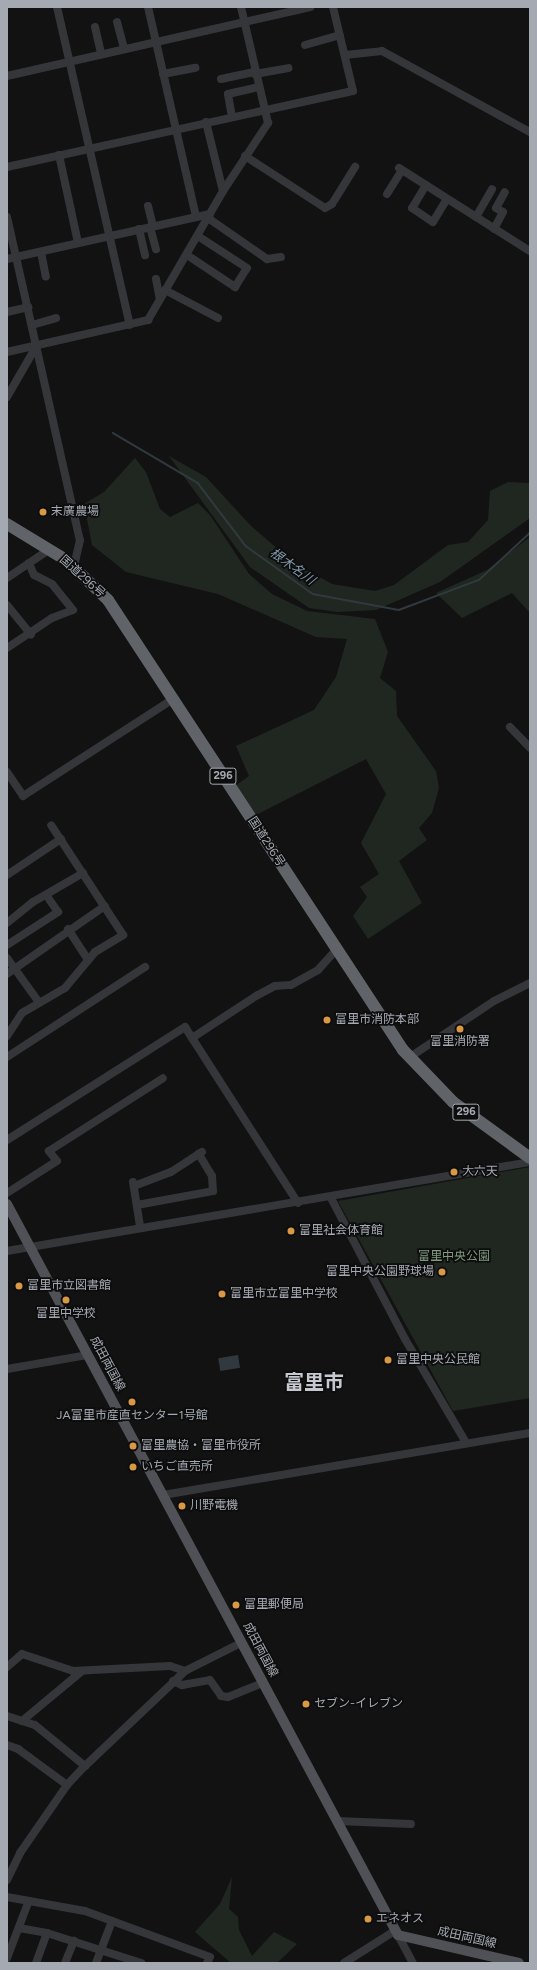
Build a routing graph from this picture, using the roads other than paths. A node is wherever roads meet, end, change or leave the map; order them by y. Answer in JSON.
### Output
{"nodes":[{"id":1,"x":56,"y":7,"type":"edge"},
{"id":2,"x":148,"y":7,"type":"edge"},
{"id":3,"x":241,"y":7,"type":"edge"},
{"id":4,"x":310,"y":7,"type":"edge"},
{"id":5,"x":333,"y":7,"type":"edge"},
{"id":6,"x":117,"y":22,"type":"dead end"},
{"id":7,"x":244,"y":22,"type":"junction"},
{"id":8,"x":95,"y":27,"type":"dead end"},
{"id":9,"x":340,"y":35,"type":"junction"},
{"id":10,"x":156,"y":42,"type":"junction"},
{"id":11,"x":305,"y":45,"type":"dead end"},
{"id":12,"x":124,"y":49,"type":"junction"},
{"id":13,"x":101,"y":54,"type":"junction"},
{"id":14,"x":345,"y":55,"type":"junction"},
{"id":15,"x":69,"y":61,"type":"junction"},
{"id":16,"x":195,"y":68,"type":"dead end"},
{"id":17,"x":288,"y":68,"type":"dead end"},
{"id":18,"x":255,"y":73,"type":"junction"},
{"id":19,"x":163,"y":74,"type":"junction"},
{"id":20,"x":7,"y":76,"type":"edge"},
{"id":21,"x":221,"y":79,"type":"dead end"},
{"id":22,"x":258,"y":87,"type":"junction"},
{"id":23,"x":263,"y":110,"type":"junction"},
{"id":24,"x":232,"y":117,"type":"junction"},
{"id":25,"x":206,"y":122,"type":"junction"},
{"id":26,"x":175,"y":129,"type":"junction"},
{"id":27,"x":530,"y":132,"type":"edge"},
{"id":28,"x":88,"y":149,"type":"junction"},
{"id":29,"x":59,"y":155,"type":"junction"},
{"id":30,"x":245,"y":156,"type":"junction"},
{"id":31,"x":7,"y":167,"type":"edge"},
{"id":32,"x":355,"y":167,"type":"dead end"},
{"id":33,"x":426,"y":185,"type":"junction"},
{"id":34,"x":492,"y":189,"type":"dead end"},
{"id":35,"x":223,"y":191,"type":"junction"},
{"id":36,"x":505,"y":192,"type":"dead end"},
{"id":37,"x":387,"y":194,"type":"dead end"},
{"id":38,"x":447,"y":199,"type":"junction"},
{"id":39,"x":148,"y":206,"type":"dead end"},
{"id":40,"x":209,"y":216,"type":"junction"},
{"id":41,"x":7,"y":217,"type":"edge"},
{"id":42,"x":196,"y":217,"type":"junction"},
{"id":43,"x":476,"y":217,"type":"junction"},
{"id":44,"x":152,"y":226,"type":"junction"},
{"id":45,"x":139,"y":229,"type":"junction"},
{"id":46,"x":494,"y":229,"type":"junction"},
{"id":47,"x":109,"y":236,"type":"junction"},
{"id":48,"x":198,"y":236,"type":"junction"},
{"id":49,"x":78,"y":243,"type":"junction"},
{"id":50,"x":156,"y":249,"type":"dead end"},
{"id":51,"x":530,"y":251,"type":"edge"},
{"id":52,"x":40,"y":252,"type":"junction"},
{"id":53,"x":144,"y":255,"type":"dead end"},
{"id":54,"x":187,"y":255,"type":"junction"},
{"id":55,"x":16,"y":257,"type":"junction"},
{"id":56,"x":281,"y":257,"type":"dead end"},
{"id":57,"x":7,"y":259,"type":"edge"},
{"id":58,"x":46,"y":277,"type":"dead end"},
{"id":59,"x":156,"y":279,"type":"dead end"},
{"id":60,"x":165,"y":290,"type":"junction"},
{"id":61,"x":160,"y":299,"type":"junction"},
{"id":62,"x":28,"y":307,"type":"junction"},
{"id":63,"x":7,"y":312,"type":"edge"},
{"id":64,"x":56,"y":318,"type":"dead end"},
{"id":65,"x":218,"y":318,"type":"dead end"},
{"id":66,"x":32,"y":325,"type":"junction"},
{"id":67,"x":130,"y":325,"type":"junction"},
{"id":68,"x":37,"y":345,"type":"junction"},
{"id":69,"x":7,"y":352,"type":"edge"},
{"id":70,"x":7,"y":397,"type":"edge"},
{"id":71,"x":7,"y":524,"type":"edge"},
{"id":72,"x":47,"y":547,"type":"junction"},
{"id":73,"x":29,"y":563,"type":"junction"},
{"id":74,"x":74,"y":566,"type":"junction"},
{"id":75,"x":7,"y":578,"type":"edge"},
{"id":76,"x":7,"y":605,"type":"edge"},
{"id":77,"x":31,"y":635,"type":"junction"},
{"id":78,"x":7,"y":648,"type":"edge"},
{"id":79,"x":173,"y":698,"type":"junction"},
{"id":80,"x":510,"y":727,"type":"dead end"},
{"id":81,"x":530,"y":748,"type":"edge"},
{"id":82,"x":7,"y":772,"type":"edge"},
{"id":83,"x":51,"y":825,"type":"dead end"},
{"id":84,"x":61,"y":839,"type":"junction"},
{"id":85,"x":83,"y":873,"type":"junction"},
{"id":86,"x":7,"y":875,"type":"edge"},
{"id":87,"x":46,"y":895,"type":"junction"},
{"id":88,"x":105,"y":906,"type":"junction"},
{"id":89,"x":7,"y":923,"type":"edge"},
{"id":90,"x":68,"y":929,"type":"junction"},
{"id":91,"x":7,"y":945,"type":"edge"},
{"id":92,"x":336,"y":950,"type":"junction"},
{"id":93,"x":7,"y":958,"type":"edge"},
{"id":94,"x":88,"y":960,"type":"junction"},
{"id":95,"x":145,"y":967,"type":"dead end"},
{"id":96,"x":15,"y":970,"type":"junction"},
{"id":97,"x":7,"y":974,"type":"edge"},
{"id":98,"x":530,"y":983,"type":"edge"},
{"id":99,"x":38,"y":1001,"type":"junction"},
{"id":100,"x":7,"y":1036,"type":"edge"},
{"id":101,"x":192,"y":1038,"type":"junction"},
{"id":102,"x":7,"y":1056,"type":"edge"},
{"id":103,"x":410,"y":1057,"type":"junction"},
{"id":104,"x":163,"y":1078,"type":"dead end"},
{"id":105,"x":7,"y":1140,"type":"edge"},
{"id":106,"x":530,"y":1158,"type":"edge"},
{"id":107,"x":530,"y":1162,"type":"edge"},
{"id":108,"x":7,"y":1193,"type":"edge"},
{"id":109,"x":331,"y":1198,"type":"junction"},
{"id":110,"x":298,"y":1203,"type":"junction"},
{"id":111,"x":7,"y":1204,"type":"edge"},
{"id":112,"x":137,"y":1205,"type":"junction"},
{"id":113,"x":140,"y":1226,"type":"junction"},
{"id":114,"x":30,"y":1247,"type":"junction"},
{"id":115,"x":7,"y":1251,"type":"edge"},
{"id":116,"x":87,"y":1355,"type":"junction"},
{"id":117,"x":7,"y":1369,"type":"edge"},
{"id":118,"x":530,"y":1433,"type":"edge"},
{"id":119,"x":466,"y":1441,"type":"junction"},
{"id":120,"x":163,"y":1495,"type":"junction"},
{"id":121,"x":241,"y":1643,"type":"junction"},
{"id":122,"x":7,"y":1667,"type":"edge"},
{"id":123,"x":82,"y":1671,"type":"junction"},
{"id":124,"x":185,"y":1671,"type":"junction"},
{"id":125,"x":173,"y":1681,"type":"junction"},
{"id":126,"x":262,"y":1682,"type":"junction"},
{"id":127,"x":7,"y":1716,"type":"edge"},
{"id":128,"x":22,"y":1721,"type":"junction"},
{"id":129,"x":7,"y":1745,"type":"edge"},
{"id":130,"x":85,"y":1766,"type":"junction"},
{"id":131,"x":67,"y":1785,"type":"junction"},
{"id":132,"x":337,"y":1822,"type":"junction"},
{"id":133,"x":411,"y":1824,"type":"dead end"},
{"id":134,"x":7,"y":1880,"type":"edge"},
{"id":135,"x":7,"y":1897,"type":"edge"},
{"id":136,"x":28,"y":1903,"type":"junction"},
{"id":137,"x":112,"y":1921,"type":"junction"},
{"id":138,"x":18,"y":1928,"type":"junction"},
{"id":139,"x":47,"y":1933,"type":"junction"},
{"id":140,"x":397,"y":1933,"type":"junction"},
{"id":141,"x":74,"y":1941,"type":"junction"},
{"id":142,"x":101,"y":1948,"type":"junction"},
{"id":143,"x":7,"y":1958,"type":"edge"},
{"id":144,"x":36,"y":1963,"type":"edge"},
{"id":145,"x":65,"y":1963,"type":"edge"},
{"id":146,"x":96,"y":1963,"type":"edge"},
{"id":147,"x":141,"y":1963,"type":"edge"},
{"id":148,"x":207,"y":1963,"type":"edge"},
{"id":149,"x":344,"y":1963,"type":"edge"},
{"id":150,"x":413,"y":1963,"type":"edge"},
{"id":151,"x":519,"y":1963,"type":"edge"}],
"edges":[{"from":1,"to":15,"type":"street"},
{"from":2,"to":10,"type":"street"},
{"from":3,"to":7,"type":"street"},
{"from":4,"to":7,"type":"street"},
{"from":5,"to":9,"type":"street"},
{"from":6,"to":12,"type":"street"},
{"from":7,"to":10,"type":"street"},
{"from":7,"to":18,"type":"street"},
{"from":8,"to":13,"type":"street"},
{"from":9,"to":11,"type":"street"},
{"from":9,"to":14,"type":"street"},
{"from":10,"to":12,"type":"street"},
{"from":10,"to":19,"type":"street"},
{"from":12,"to":13,"type":"street"},
{"from":13,"to":15,"type":"street"},
{"from":14,"to":23,"type":"street"},
{"from":14,"to":27,"type":"street"},
{"from":15,"to":20,"type":"street"},
{"from":15,"to":28,"type":"street"},
{"from":16,"to":19,"type":"street"},
{"from":17,"to":18,"type":"street"},
{"from":18,"to":21,"type":"street"},
{"from":18,"to":22,"type":"street"},
{"from":19,"to":26,"type":"street"},
{"from":22,"to":23,"type":"street"},
{"from":22,"to":24,"type":"street"},
{"from":23,"to":24,"type":"street"},
{"from":23,"to":30,"type":"street"},
{"from":24,"to":25,"type":"street"},
{"from":25,"to":26,"type":"street"},
{"from":25,"to":35,"type":"street"},
{"from":26,"to":28,"type":"street"},
{"from":26,"to":42,"type":"street"},
{"from":28,"to":29,"type":"street"},
{"from":28,"to":47,"type":"street"},
{"from":29,"to":31,"type":"street"},
{"from":29,"to":49,"type":"street"},
{"from":30,"to":32,"type":"street"},
{"from":30,"to":35,"type":"street"},
{"from":33,"to":37,"type":"street"},
{"from":33,"to":38,"type":"street"},
{"from":33,"to":38,"type":"street"},
{"from":34,"to":43,"type":"street"},
{"from":35,"to":40,"type":"street"},
{"from":36,"to":46,"type":"street"},
{"from":38,"to":43,"type":"street"},
{"from":39,"to":44,"type":"street"},
{"from":40,"to":42,"type":"street"},
{"from":40,"to":48,"type":"street"},
{"from":40,"to":56,"type":"street"},
{"from":41,"to":55,"type":"street"},
{"from":42,"to":44,"type":"street"},
{"from":43,"to":46,"type":"street"},
{"from":44,"to":45,"type":"street"},
{"from":44,"to":50,"type":"street"},
{"from":45,"to":47,"type":"street"},
{"from":45,"to":53,"type":"street"},
{"from":46,"to":51,"type":"street"},
{"from":47,"to":49,"type":"street"},
{"from":47,"to":67,"type":"street"},
{"from":48,"to":54,"type":"street"},
{"from":48,"to":54,"type":"street"},
{"from":49,"to":52,"type":"street"},
{"from":52,"to":55,"type":"street"},
{"from":52,"to":58,"type":"street"},
{"from":54,"to":60,"type":"street"},
{"from":55,"to":57,"type":"street"},
{"from":55,"to":62,"type":"street"},
{"from":59,"to":61,"type":"street"},
{"from":60,"to":61,"type":"street"},
{"from":60,"to":65,"type":"street"},
{"from":61,"to":67,"type":"street"},
{"from":62,"to":63,"type":"street"},
{"from":62,"to":66,"type":"street"},
{"from":64,"to":66,"type":"street"},
{"from":66,"to":68,"type":"street"},
{"from":67,"to":68,"type":"street"},
{"from":68,"to":69,"type":"street"},
{"from":68,"to":70,"type":"street"},
{"from":68,"to":74,"type":"street"},
{"from":71,"to":72,"type":"highway","name":"国道296号","number":"296"},
{"from":72,"to":73,"type":"street"},
{"from":72,"to":74,"type":"highway","name":"国道296号","number":"296"},
{"from":73,"to":75,"type":"street"},
{"from":73,"to":77,"type":"street"},
{"from":74,"to":79,"type":"highway","name":"国道296号","number":"296"},
{"from":76,"to":77,"type":"street"},
{"from":77,"to":78,"type":"street"},
{"from":79,"to":82,"type":"street"},
{"from":79,"to":92,"type":"highway","name":"国道296号","number":"296"},
{"from":80,"to":81,"type":"street"},
{"from":83,"to":84,"type":"street"},
{"from":84,"to":85,"type":"street"},
{"from":84,"to":86,"type":"street"},
{"from":85,"to":87,"type":"street"},
{"from":85,"to":88,"type":"street"},
{"from":87,"to":89,"type":"street"},
{"from":87,"to":91,"type":"street"},
{"from":88,"to":90,"type":"street"},
{"from":88,"to":94,"type":"street"},
{"from":90,"to":94,"type":"street"},
{"from":90,"to":96,"type":"street"},
{"from":92,"to":101,"type":"street"},
{"from":92,"to":103,"type":"highway","name":"国道296号","number":"296"},
{"from":93,"to":96,"type":"street"},
{"from":94,"to":99,"type":"street"},
{"from":95,"to":102,"type":"street"},
{"from":96,"to":97,"type":"street"},
{"from":96,"to":99,"type":"street"},
{"from":98,"to":103,"type":"street"},
{"from":99,"to":100,"type":"street"},
{"from":101,"to":105,"type":"street"},
{"from":101,"to":110,"type":"street"},
{"from":103,"to":106,"type":"highway","name":"国道296号","number":"296"},
{"from":104,"to":108,"type":"street"},
{"from":107,"to":109,"type":"street"},
{"from":109,"to":110,"type":"street"},
{"from":109,"to":119,"type":"street"},
{"from":110,"to":113,"type":"street"},
{"from":111,"to":114,"type":"main road","name":"成田両国線"},
{"from":112,"to":112,"type":"street"},
{"from":112,"to":113,"type":"street"},
{"from":113,"to":114,"type":"street"},
{"from":114,"to":115,"type":"street"},
{"from":114,"to":116,"type":"main road","name":"成田両国線"},
{"from":116,"to":117,"type":"street"},
{"from":116,"to":120,"type":"main road","name":"成田両国線"},
{"from":118,"to":119,"type":"street"},
{"from":119,"to":120,"type":"street"},
{"from":120,"to":121,"type":"main road","name":"成田両国線"},
{"from":121,"to":124,"type":"street"},
{"from":121,"to":126,"type":"main road","name":"成田両国線"},
{"from":122,"to":123,"type":"street"},
{"from":123,"to":124,"type":"street"},
{"from":123,"to":128,"type":"street"},
{"from":124,"to":125,"type":"street"},
{"from":125,"to":126,"type":"street"},
{"from":125,"to":130,"type":"street"},
{"from":126,"to":132,"type":"main road","name":"成田両国線"},
{"from":127,"to":128,"type":"street"},
{"from":128,"to":130,"type":"street"},
{"from":129,"to":131,"type":"street"},
{"from":130,"to":131,"type":"street"},
{"from":131,"to":134,"type":"street"},
{"from":132,"to":133,"type":"street"},
{"from":132,"to":140,"type":"main road","name":"成田両国線"},
{"from":135,"to":136,"type":"street"},
{"from":136,"to":137,"type":"street"},
{"from":136,"to":138,"type":"street"},
{"from":137,"to":142,"type":"street"},
{"from":137,"to":148,"type":"street"},
{"from":138,"to":139,"type":"street"},
{"from":138,"to":143,"type":"street"},
{"from":139,"to":141,"type":"street"},
{"from":139,"to":144,"type":"street"},
{"from":140,"to":149,"type":"street"},
{"from":140,"to":150,"type":"street"},
{"from":140,"to":151,"type":"main road","name":"成田両国線"},
{"from":141,"to":142,"type":"street"},
{"from":141,"to":145,"type":"street"},
{"from":142,"to":146,"type":"street"},
{"from":142,"to":147,"type":"street"}]}
